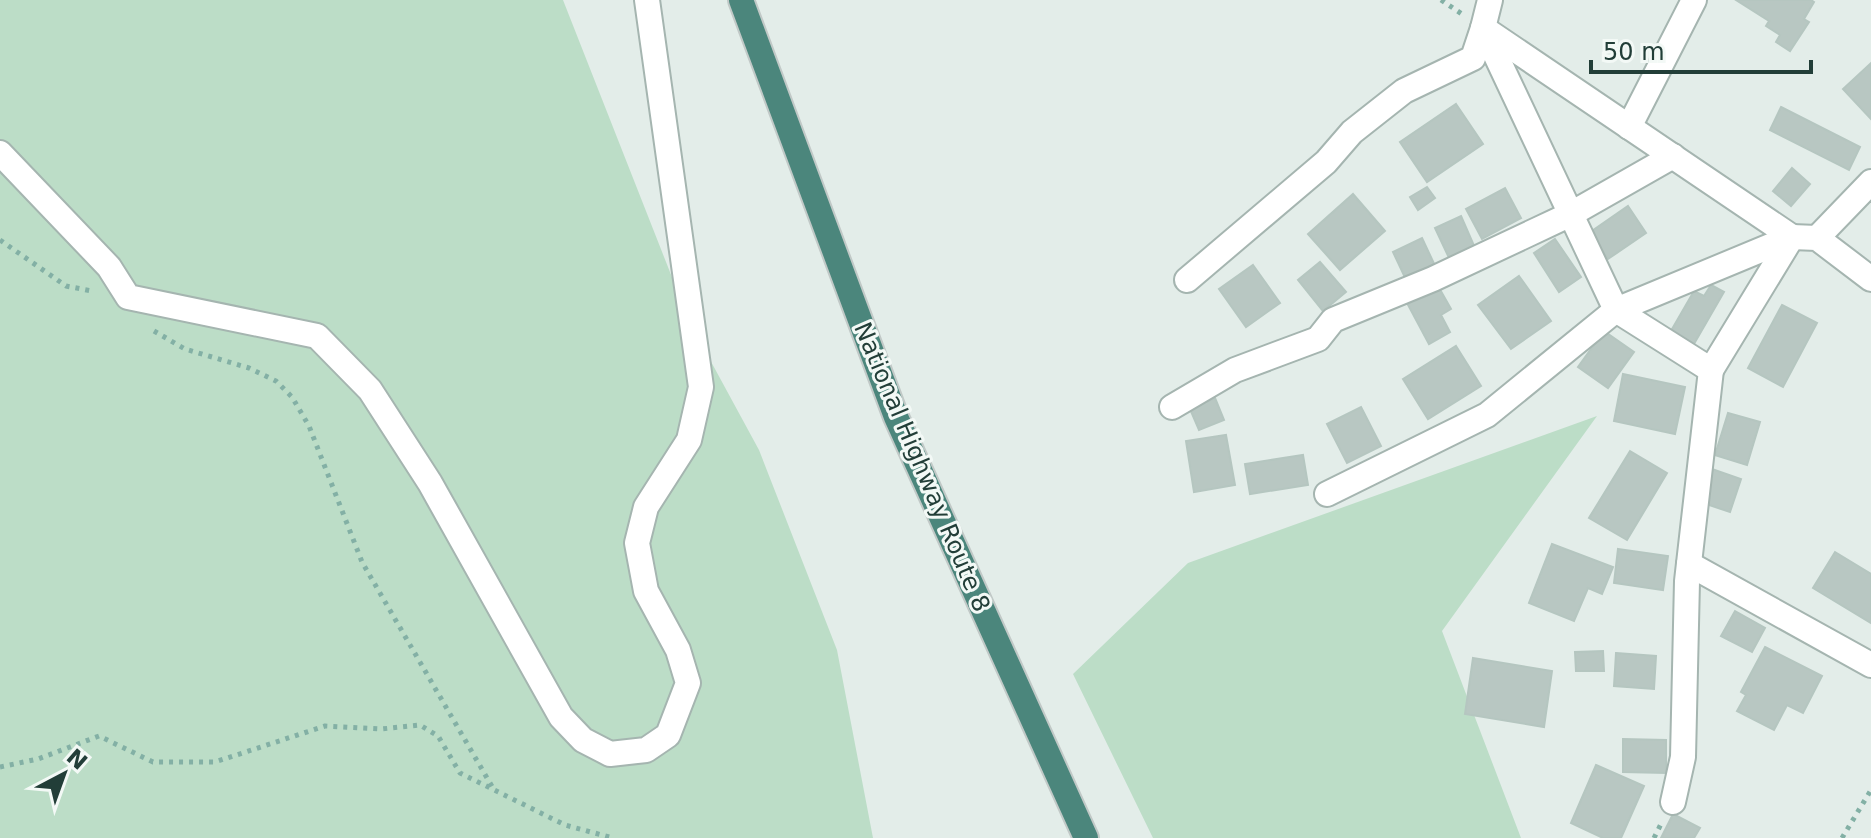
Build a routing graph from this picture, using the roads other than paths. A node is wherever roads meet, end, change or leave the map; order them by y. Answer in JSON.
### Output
{"nodes":[{"id":1,"x":647,"y":0,"type":"edge"},
{"id":2,"x":741,"y":0,"type":"edge"},
{"id":3,"x":1490,"y":0,"type":"edge"},
{"id":4,"x":1694,"y":0,"type":"edge"},
{"id":5,"x":1483,"y":28,"type":"junction"},
{"id":6,"x":1629,"y":127,"type":"junction"},
{"id":7,"x":0,"y":153,"type":"edge"},
{"id":8,"x":1673,"y":156,"type":"junction"},
{"id":9,"x":1871,"y":182,"type":"edge"},
{"id":10,"x":1571,"y":214,"type":"junction"},
{"id":11,"x":1792,"y":237,"type":"junction"},
{"id":12,"x":1817,"y":238,"type":"junction"},
{"id":13,"x":1871,"y":279,"type":"edge"},
{"id":14,"x":1187,"y":280,"type":"dead end"},
{"id":15,"x":1616,"y":310,"type":"junction"},
{"id":16,"x":1711,"y":370,"type":"junction"},
{"id":17,"x":1172,"y":407,"type":"dead end"},
{"id":18,"x":1327,"y":494,"type":"dead end"},
{"id":19,"x":1689,"y":564,"type":"junction"},
{"id":20,"x":1871,"y":665,"type":"edge"},
{"id":21,"x":1673,"y":802,"type":"dead end"},
{"id":22,"x":1086,"y":838,"type":"edge"}],
"edges":[{"from":1,"to":7,"type":"street"},
{"from":2,"to":22,"type":"highway","name":"National Highway Route 8"},
{"from":3,"to":5,"type":"street"},
{"from":4,"to":6,"type":"street"},
{"from":5,"to":6,"type":"street"},
{"from":5,"to":10,"type":"street"},
{"from":5,"to":14,"type":"street"},
{"from":6,"to":8,"type":"street"},
{"from":8,"to":10,"type":"street"},
{"from":8,"to":11,"type":"street"},
{"from":9,"to":12,"type":"street"},
{"from":10,"to":15,"type":"street"},
{"from":10,"to":17,"type":"street"},
{"from":11,"to":12,"type":"street"},
{"from":11,"to":15,"type":"street"},
{"from":11,"to":16,"type":"street"},
{"from":12,"to":13,"type":"street"},
{"from":15,"to":16,"type":"street"},
{"from":15,"to":18,"type":"street"},
{"from":16,"to":19,"type":"street"},
{"from":19,"to":20,"type":"street"},
{"from":19,"to":21,"type":"street"}]}
